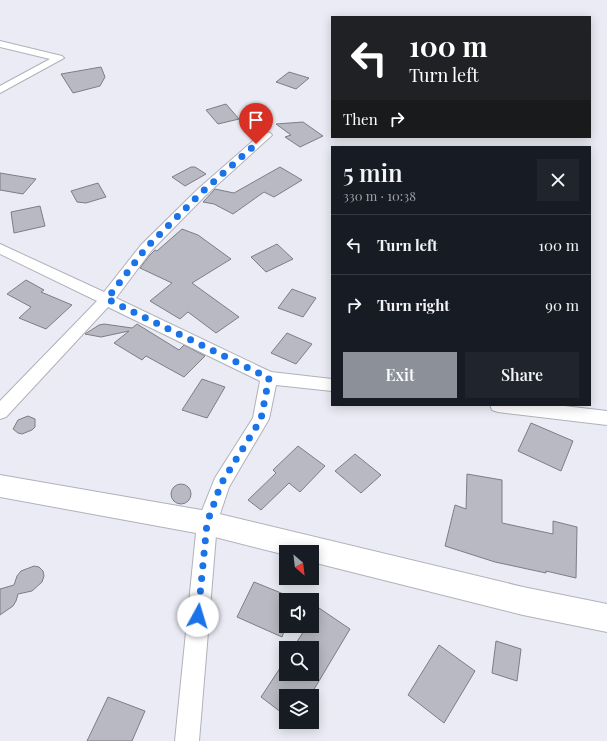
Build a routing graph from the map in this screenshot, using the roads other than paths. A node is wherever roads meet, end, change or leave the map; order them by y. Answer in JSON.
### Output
{"nodes":[{"id":1,"x":0,"y":44,"type":"edge"},
{"id":2,"x":0,"y":90,"type":"edge"},
{"id":3,"x":266,"y":135,"type":"dead end"},
{"id":4,"x":0,"y":248,"type":"edge"},
{"id":5,"x":107,"y":299,"type":"junction"},
{"id":6,"x":269,"y":378,"type":"junction"},
{"id":7,"x":331,"y":385,"type":"edge"},
{"id":8,"x":506,"y":406,"type":"edge"},
{"id":9,"x":0,"y":412,"type":"edge"},
{"id":10,"x":607,"y":418,"type":"edge"},
{"id":11,"x":0,"y":486,"type":"edge"},
{"id":12,"x":207,"y":523,"type":"junction"},
{"id":13,"x":607,"y":618,"type":"edge"},
{"id":14,"x":187,"y":741,"type":"edge"}],
"edges":[{"from":1,"to":2,"type":"street"},
{"from":3,"to":5,"type":"street"},
{"from":4,"to":5,"type":"street"},
{"from":5,"to":6,"type":"street"},
{"from":5,"to":9,"type":"street"},
{"from":6,"to":7,"type":"street"},
{"from":6,"to":12,"type":"street"},
{"from":8,"to":10,"type":"street"},
{"from":11,"to":12,"type":"main road"},
{"from":12,"to":13,"type":"main road"},
{"from":12,"to":14,"type":"street"}]}
